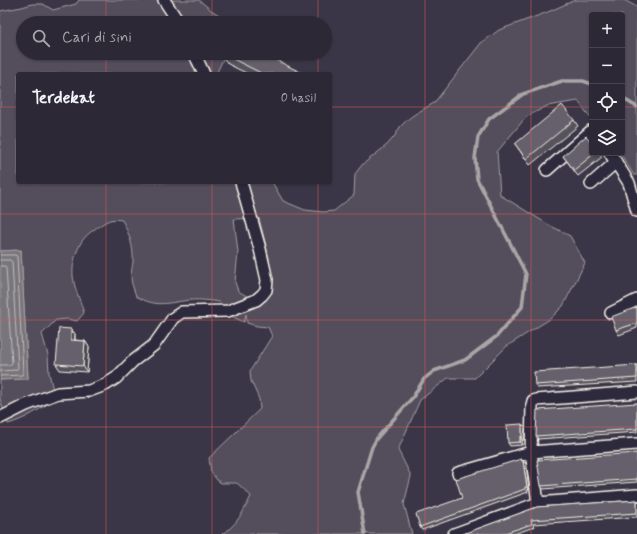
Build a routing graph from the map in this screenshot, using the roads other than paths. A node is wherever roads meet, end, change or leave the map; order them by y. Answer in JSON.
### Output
{"nodes":[{"id":1,"x":164,"y":0,"type":"edge"},
{"id":2,"x":174,"y":16,"type":"edge"},
{"id":3,"x":197,"y":60,"type":"edge"},
{"id":4,"x":203,"y":72,"type":"edge"},
{"id":5,"x":589,"y":133,"type":"edge"},
{"id":6,"x":613,"y":157,"type":"edge"},
{"id":7,"x":547,"y":170,"type":"dead end"},
{"id":8,"x":633,"y":182,"type":"edge"},
{"id":9,"x":242,"y":184,"type":"edge"},
{"id":10,"x":591,"y":184,"type":"dead end"},
{"id":11,"x":637,"y":211,"type":"edge"},
{"id":12,"x":637,"y":300,"type":"edge"},
{"id":13,"x":611,"y":313,"type":"dead end"},
{"id":14,"x":637,"y":392,"type":"edge"},
{"id":15,"x":0,"y":418,"type":"edge"},
{"id":16,"x":637,"y":444,"type":"edge"},
{"id":17,"x":531,"y":452,"type":"junction"},
{"id":18,"x":458,"y":473,"type":"dead end"},
{"id":19,"x":637,"y":495,"type":"edge"},
{"id":20,"x":538,"y":503,"type":"junction"},
{"id":21,"x":454,"y":534,"type":"edge"}],
"edges":[{"from":1,"to":2,"type":"street"},
{"from":3,"to":4,"type":"street"},
{"from":5,"to":7,"type":"street"},
{"from":6,"to":8,"type":"street"},
{"from":6,"to":10,"type":"street"},
{"from":8,"to":11,"type":"street"},
{"from":9,"to":15,"type":"street"},
{"from":12,"to":13,"type":"street"},
{"from":14,"to":17,"type":"street"},
{"from":16,"to":17,"type":"street"},
{"from":17,"to":18,"type":"street"},
{"from":17,"to":20,"type":"street"},
{"from":19,"to":20,"type":"street"},
{"from":20,"to":21,"type":"street"}]}
